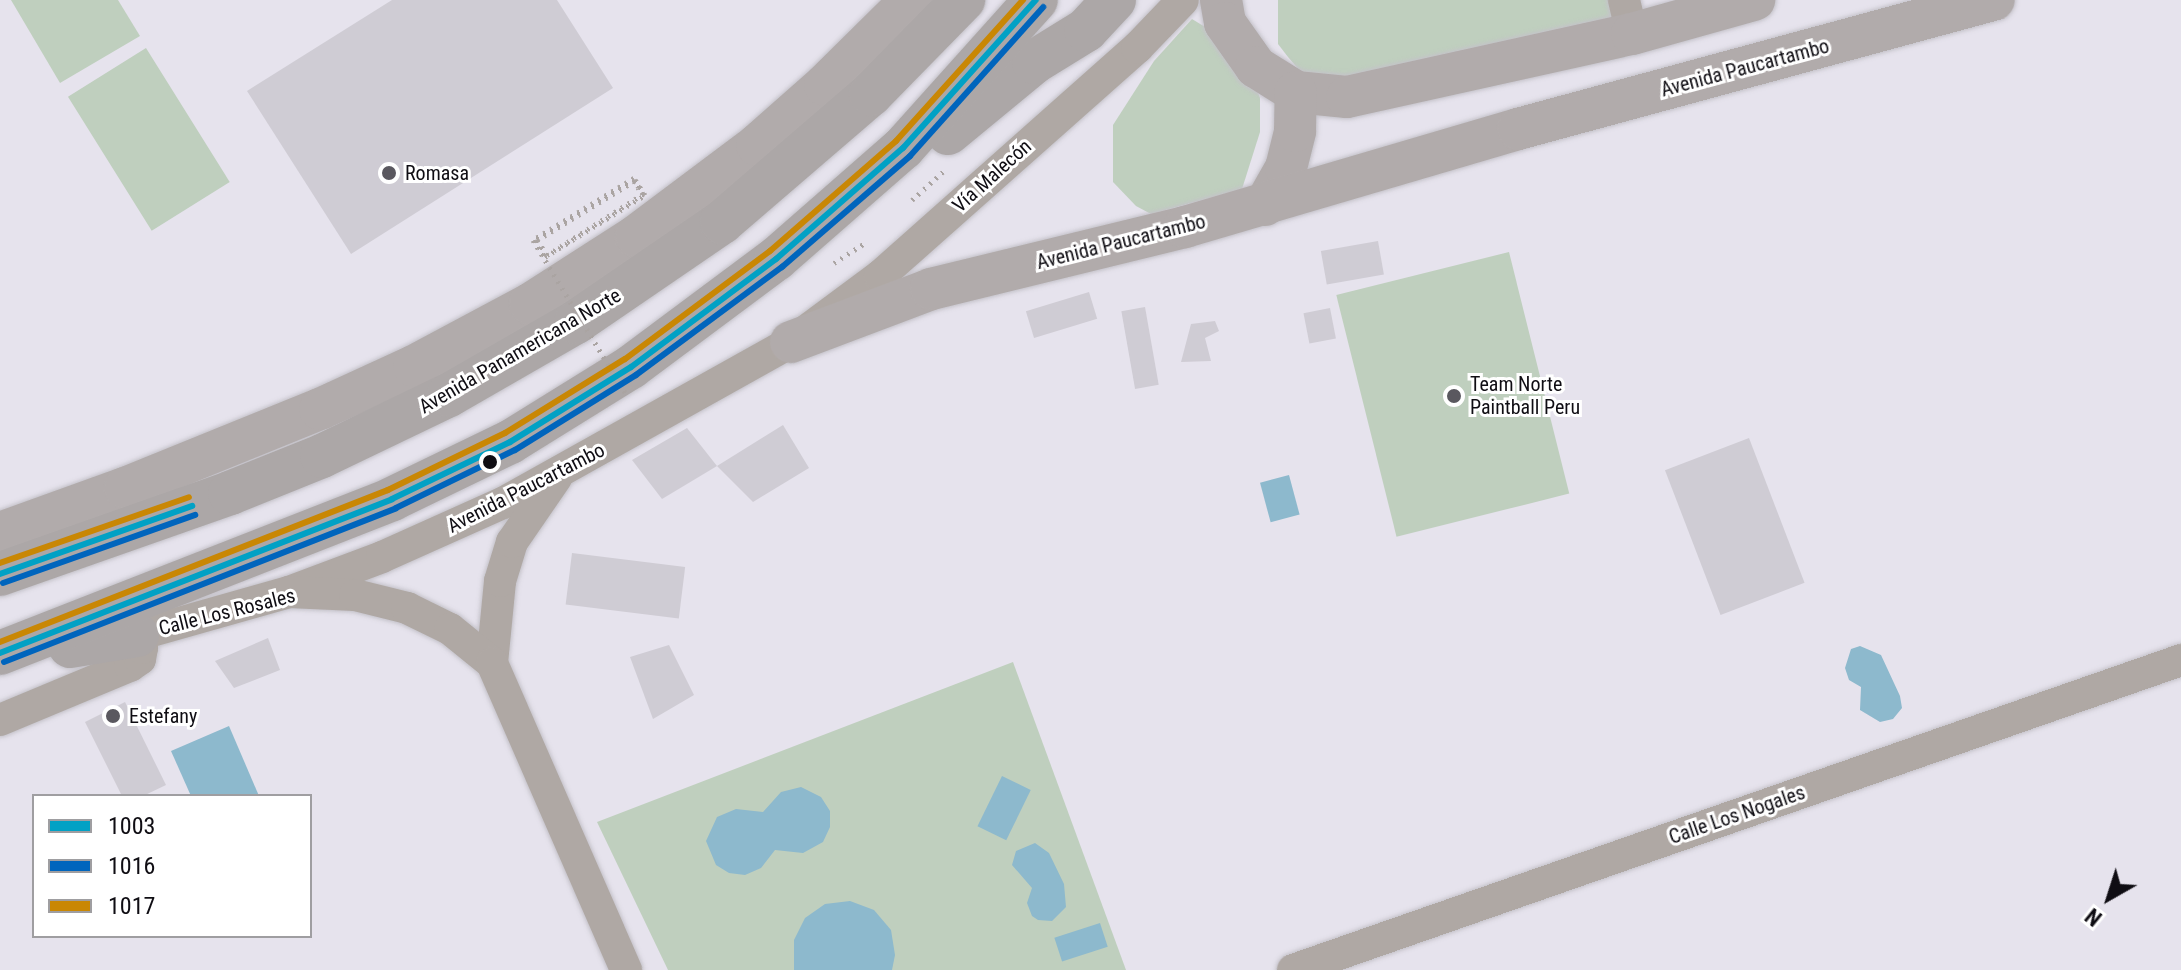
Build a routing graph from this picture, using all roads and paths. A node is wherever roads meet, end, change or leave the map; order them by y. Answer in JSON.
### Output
{"nodes":[{"id":1,"x":911,"y":0,"type":"edge"},
{"id":2,"x":963,"y":0,"type":"edge"},
{"id":3,"x":1036,"y":0,"type":"edge"},
{"id":4,"x":1114,"y":0,"type":"edge"},
{"id":5,"x":1183,"y":0,"type":"edge"},
{"id":6,"x":1221,"y":0,"type":"edge"},
{"id":7,"x":1754,"y":0,"type":"edge"},
{"id":8,"x":1994,"y":0,"type":"edge"},
{"id":9,"x":1707,"y":13,"type":"junction"},
{"id":10,"x":1628,"y":17,"type":"edge"},
{"id":11,"x":1724,"y":73,"type":"junction"},
{"id":12,"x":1296,"y":92,"type":"junction"},
{"id":13,"x":636,"y":203,"type":"dead end"},
{"id":14,"x":1265,"y":205,"type":"junction"},
{"id":15,"x":776,"y":259,"type":"junction"},
{"id":16,"x":791,"y":342,"type":"junction"},
{"id":17,"x":626,"y":394,"type":"dead end"},
{"id":18,"x":559,"y":475,"type":"junction"},
{"id":19,"x":0,"y":533,"type":"edge"},
{"id":20,"x":0,"y":574,"type":"edge"},
{"id":21,"x":289,"y":592,"type":"junction"},
{"id":22,"x":137,"y":635,"type":"junction"},
{"id":23,"x":0,"y":654,"type":"edge"},
{"id":24,"x":2181,"y":660,"type":"edge"},
{"id":25,"x":492,"y":663,"type":"junction"},
{"id":26,"x":0,"y":720,"type":"edge"},
{"id":27,"x":626,"y":970,"type":"edge"},
{"id":28,"x":1293,"y":970,"type":"edge"}],
"edges":[{"from":1,"to":19,"type":"main road"},
{"from":2,"to":20,"type":"highway","name":"Avenida Panamericana Norte"},
{"from":3,"to":15,"type":"highway"},
{"from":4,"to":15,"type":"highway"},
{"from":5,"to":16,"type":"street","name":"Vía Malecón"},
{"from":6,"to":12,"type":"main road"},
{"from":7,"to":9,"type":"main road"},
{"from":8,"to":11,"type":"main road","name":"Avenida Paucartambo"},
{"from":9,"to":10,"type":"main road"},
{"from":9,"to":11,"type":"main road"},
{"from":10,"to":12,"type":"main road"},
{"from":11,"to":14,"type":"main road","name":"Avenida Paucartambo"},
{"from":12,"to":14,"type":"main road"},
{"from":13,"to":17,"type":"path","bridge":true},
{"from":14,"to":16,"type":"main road","name":"Avenida Paucartambo"},
{"from":15,"to":23,"type":"highway"},
{"from":16,"to":18,"type":"street","name":"Avenida Paucartambo"},
{"from":18,"to":21,"type":"street","name":"Avenida Paucartambo"},
{"from":18,"to":25,"type":"street","name":"Calle Los Rosales"},
{"from":21,"to":22,"type":"street","name":"Calle Los Rosales"},
{"from":21,"to":25,"type":"street","name":"Calle Los Rosales"},
{"from":22,"to":23,"type":"highway"},
{"from":22,"to":26,"type":"street"},
{"from":24,"to":28,"type":"street","name":"Calle Los Nogales"},
{"from":25,"to":27,"type":"street","name":"Calle Los Rosales"}]}
